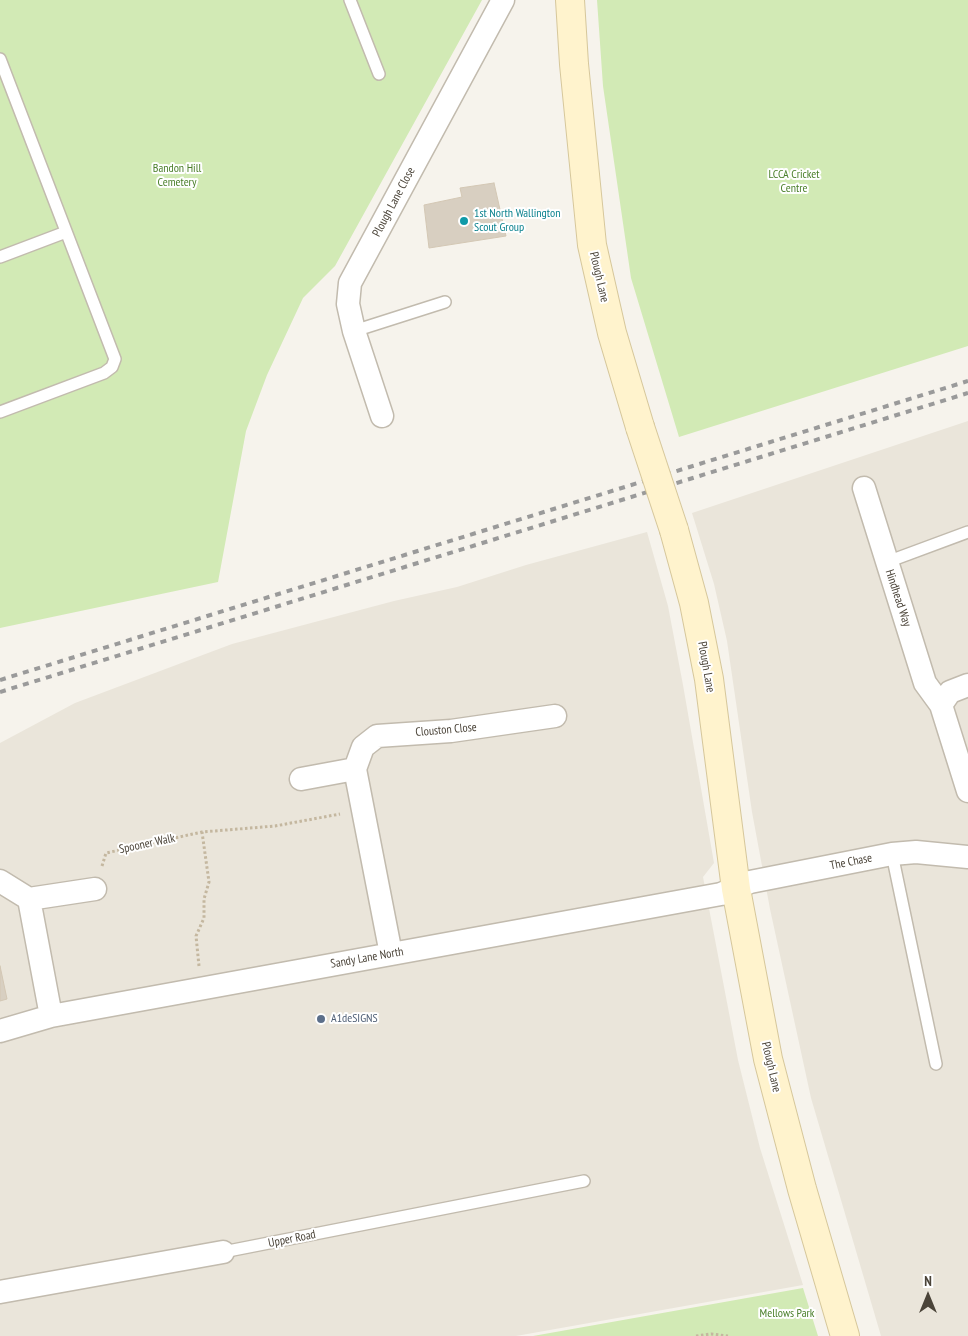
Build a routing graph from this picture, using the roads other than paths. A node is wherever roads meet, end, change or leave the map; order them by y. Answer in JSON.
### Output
{"nodes":[{"id":1,"x":350,"y":0,"type":"edge"},
{"id":2,"x":503,"y":0,"type":"edge"},
{"id":3,"x":570,"y":0,"type":"edge"},
{"id":4,"x":0,"y":59,"type":"edge"},
{"id":5,"x":379,"y":74,"type":"dead end"},
{"id":6,"x":66,"y":232,"type":"junction"},
{"id":7,"x":0,"y":257,"type":"edge"},
{"id":8,"x":444,"y":302,"type":"dead end"},
{"id":9,"x":354,"y":330,"type":"junction"},
{"id":10,"x":0,"y":412,"type":"edge"},
{"id":11,"x":382,"y":416,"type":"dead end"},
{"id":12,"x":864,"y":488,"type":"dead end"},
{"id":13,"x":968,"y":532,"type":"edge"},
{"id":14,"x":887,"y":562,"type":"junction"},
{"id":15,"x":968,"y":685,"type":"edge"},
{"id":16,"x":941,"y":705,"type":"junction"},
{"id":17,"x":555,"y":716,"type":"dead end"},
{"id":18,"x":355,"y":769,"type":"junction"},
{"id":19,"x":301,"y":779,"type":"dead end"},
{"id":20,"x":968,"y":791,"type":"edge"},
{"id":21,"x":892,"y":854,"type":"junction"},
{"id":22,"x":968,"y":856,"type":"edge"},
{"id":23,"x":0,"y":881,"type":"edge"},
{"id":24,"x":95,"y":888,"type":"road end"},
{"id":25,"x":736,"y":889,"type":"junction"},
{"id":26,"x":29,"y":900,"type":"junction"},
{"id":27,"x":391,"y":954,"type":"junction"},
{"id":28,"x":51,"y":1016,"type":"junction"},
{"id":29,"x":0,"y":1031,"type":"edge"},
{"id":30,"x":936,"y":1064,"type":"dead end"},
{"id":31,"x":584,"y":1181,"type":"dead end"},
{"id":32,"x":223,"y":1252,"type":"joint"},
{"id":33,"x":0,"y":1292,"type":"edge"},
{"id":34,"x":845,"y":1336,"type":"edge"}],
"edges":[{"from":1,"to":5,"type":"lane"},
{"from":2,"to":9,"type":"street","name":"Plough Lane Close"},
{"from":3,"to":25,"type":"main road","name":"Plough Lane","bridge":true},
{"from":4,"to":6,"type":"lane"},
{"from":6,"to":7,"type":"lane"},
{"from":6,"to":10,"type":"lane"},
{"from":8,"to":9,"type":"lane"},
{"from":9,"to":11,"type":"street","name":"Plough Lane Close"},
{"from":12,"to":14,"type":"street","name":"Hindhead Way"},
{"from":13,"to":14,"type":"lane"},
{"from":14,"to":16,"type":"street","name":"Hindhead Way"},
{"from":15,"to":16,"type":"street"},
{"from":16,"to":20,"type":"street","name":"Hindhead Way"},
{"from":17,"to":18,"type":"street","name":"Clouston Close"},
{"from":18,"to":19,"type":"street"},
{"from":18,"to":27,"type":"street"},
{"from":21,"to":22,"type":"street","name":"The Chase"},
{"from":21,"to":25,"type":"street","name":"The Chase"},
{"from":21,"to":30,"type":"lane"},
{"from":23,"to":26,"type":"street"},
{"from":24,"to":26,"type":"street"},
{"from":25,"to":27,"type":"street","name":"Sandy Lane North"},
{"from":25,"to":34,"type":"main road","name":"Plough Lane"},
{"from":26,"to":28,"type":"street"},
{"from":27,"to":28,"type":"street","name":"Sandy Lane North"},
{"from":28,"to":29,"type":"street","name":"Sandy Lane North"},
{"from":31,"to":32,"type":"lane","name":"Upper Road"},
{"from":32,"to":33,"type":"street","name":"Upper Road"}]}
